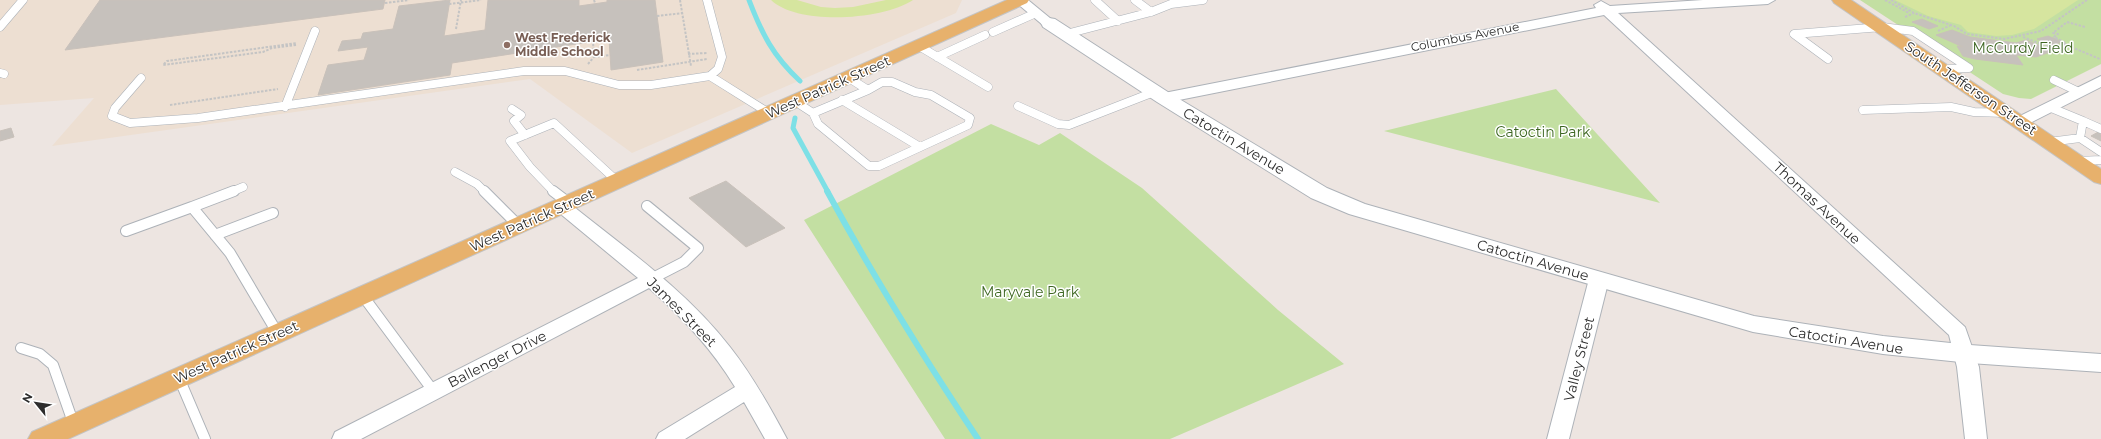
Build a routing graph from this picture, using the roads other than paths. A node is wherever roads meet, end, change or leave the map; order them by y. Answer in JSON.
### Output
{"nodes":[{"id":1,"x":23,"y":0,"type":"edge"},
{"id":2,"x":708,"y":0,"type":"edge"},
{"id":3,"x":1095,"y":0,"type":"edge"},
{"id":4,"x":1135,"y":0,"type":"edge"},
{"id":5,"x":1203,"y":0,"type":"edge"},
{"id":6,"x":1768,"y":0,"type":"edge"},
{"id":7,"x":1840,"y":0,"type":"edge"},
{"id":8,"x":1601,"y":5,"type":"edge"},
{"id":9,"x":1151,"y":12,"type":"junction"},
{"id":10,"x":1039,"y":14,"type":"edge"},
{"id":11,"x":1118,"y":20,"type":"junction"},
{"id":12,"x":0,"y":27,"type":"edge"},
{"id":13,"x":1005,"y":27,"type":"junction"},
{"id":14,"x":1882,"y":27,"type":"junction"},
{"id":15,"x":315,"y":31,"type":"dead end"},
{"id":16,"x":993,"y":32,"type":"dead end"},
{"id":17,"x":986,"y":35,"type":"dead end"},
{"id":18,"x":973,"y":41,"type":"junction"},
{"id":19,"x":928,"y":51,"type":"junction"},
{"id":20,"x":1828,"y":59,"type":"dead end"},
{"id":21,"x":1943,"y":69,"type":"junction"},
{"id":22,"x":710,"y":76,"type":"junction"},
{"id":23,"x":140,"y":78,"type":"dead end"},
{"id":24,"x":849,"y":78,"type":"junction"},
{"id":25,"x":2054,"y":80,"type":"dead end"},
{"id":26,"x":2101,"y":81,"type":"edge"},
{"id":27,"x":988,"y":87,"type":"dead end"},
{"id":28,"x":868,"y":90,"type":"junction"},
{"id":29,"x":2079,"y":92,"type":"junction"},
{"id":30,"x":1159,"y":95,"type":"junction"},
{"id":31,"x":842,"y":100,"type":"junction"},
{"id":32,"x":1018,"y":106,"type":"dead end"},
{"id":33,"x":285,"y":107,"type":"junction"},
{"id":34,"x":804,"y":107,"type":"junction"},
{"id":35,"x":2050,"y":107,"type":"junction"},
{"id":36,"x":512,"y":109,"type":"dead end"},
{"id":37,"x":1862,"y":110,"type":"dead end"},
{"id":38,"x":769,"y":114,"type":"junction"},
{"id":39,"x":2014,"y":118,"type":"junction"},
{"id":40,"x":2083,"y":121,"type":"junction"},
{"id":41,"x":2101,"y":129,"type":"edge"},
{"id":42,"x":525,"y":135,"type":"junction"},
{"id":43,"x":2080,"y":138,"type":"junction"},
{"id":44,"x":2049,"y":142,"type":"junction"},
{"id":45,"x":920,"y":147,"type":"junction"},
{"id":46,"x":2101,"y":152,"type":"edge"},
{"id":47,"x":2101,"y":160,"type":"edge"},
{"id":48,"x":2077,"y":161,"type":"junction"},
{"id":49,"x":456,"y":172,"type":"dead end"},
{"id":50,"x":2101,"y":178,"type":"edge"},
{"id":51,"x":618,"y":182,"type":"junction"},
{"id":52,"x":243,"y":187,"type":"dead end"},
{"id":53,"x":566,"y":205,"type":"junction"},
{"id":54,"x":192,"y":206,"type":"junction"},
{"id":55,"x":647,"y":206,"type":"dead end"},
{"id":56,"x":273,"y":213,"type":"dead end"},
{"id":57,"x":519,"y":226,"type":"junction"},
{"id":58,"x":126,"y":231,"type":"dead end"},
{"id":59,"x":215,"y":235,"type":"junction"},
{"id":60,"x":651,"y":279,"type":"junction"},
{"id":61,"x":1599,"y":279,"type":"junction"},
{"id":62,"x":363,"y":296,"type":"junction"},
{"id":63,"x":278,"y":334,"type":"junction"},
{"id":64,"x":21,"y":348,"type":"dead end"},
{"id":65,"x":1965,"y":355,"type":"junction"},
{"id":66,"x":2101,"y":363,"type":"edge"},
{"id":67,"x":179,"y":378,"type":"junction"},
{"id":68,"x":748,"y":389,"type":"junction"},
{"id":69,"x":434,"y":392,"type":"junction"},
{"id":70,"x":74,"y":425,"type":"junction"},
{"id":71,"x":343,"y":438,"type":"edge"},
{"id":72,"x":42,"y":439,"type":"edge"},
{"id":73,"x":205,"y":439,"type":"edge"},
{"id":74,"x":666,"y":439,"type":"edge"},
{"id":75,"x":776,"y":439,"type":"edge"},
{"id":76,"x":1558,"y":439,"type":"edge"},
{"id":77,"x":1976,"y":439,"type":"edge"}],
"edges":[{"from":1,"to":12,"type":"lane"},
{"from":2,"to":22,"type":"lane"},
{"from":3,"to":11,"type":"lane"},
{"from":4,"to":9,"type":"lane"},
{"from":5,"to":9,"type":"lane"},
{"from":6,"to":8,"type":"street","name":"Columbus Avenue"},
{"from":7,"to":14,"type":"main road","name":"South Jefferson Street"},
{"from":8,"to":30,"type":"street","name":"Columbus Avenue"},
{"from":8,"to":65,"type":"street","name":"Thomas Avenue"},
{"from":9,"to":11,"type":"lane"},
{"from":10,"to":11,"type":"lane"},
{"from":10,"to":13,"type":"lane"},
{"from":10,"to":19,"type":"main road","name":"West Patrick Street"},
{"from":10,"to":30,"type":"street","name":"Catoctin Avenue"},
{"from":13,"to":16,"type":"lane"},
{"from":13,"to":18,"type":"lane"},
{"from":14,"to":20,"type":"lane"},
{"from":14,"to":21,"type":"main road","name":"South Jefferson Street"},
{"from":14,"to":21,"type":"lane"},
{"from":15,"to":33,"type":"lane"},
{"from":17,"to":18,"type":"lane"},
{"from":18,"to":19,"type":"lane"},
{"from":19,"to":24,"type":"main road","name":"West Patrick Street"},
{"from":19,"to":27,"type":"lane"},
{"from":21,"to":39,"type":"main road","name":"South Jefferson Street"},
{"from":22,"to":33,"type":"lane"},
{"from":22,"to":38,"type":"lane"},
{"from":23,"to":33,"type":"lane"},
{"from":24,"to":28,"type":"lane"},
{"from":24,"to":34,"type":"main road","name":"West Patrick Street"},
{"from":25,"to":29,"type":"lane"},
{"from":26,"to":29,"type":"street"},
{"from":28,"to":31,"type":"lane"},
{"from":28,"to":45,"type":"lane"},
{"from":29,"to":35,"type":"street"},
{"from":30,"to":32,"type":"lane"},
{"from":30,"to":61,"type":"street","name":"Catoctin Avenue"},
{"from":31,"to":34,"type":"lane"},
{"from":31,"to":45,"type":"lane"},
{"from":34,"to":38,"type":"main road","name":"West Patrick Street"},
{"from":34,"to":45,"type":"lane"},
{"from":35,"to":39,"type":"street"},
{"from":35,"to":40,"type":"lane"},
{"from":36,"to":42,"type":"lane"},
{"from":37,"to":39,"type":"lane"},
{"from":38,"to":51,"type":"main road","name":"West Patrick Street"},
{"from":39,"to":44,"type":"main road","name":"South Jefferson Street"},
{"from":40,"to":41,"type":"lane"},
{"from":40,"to":43,"type":"lane"},
{"from":42,"to":51,"type":"lane"},
{"from":42,"to":53,"type":"lane"},
{"from":43,"to":44,"type":"lane"},
{"from":43,"to":46,"type":"lane"},
{"from":44,"to":48,"type":"main road","name":"South Jefferson Street"},
{"from":47,"to":48,"type":"lane"},
{"from":48,"to":50,"type":"main road","name":"South Jefferson Street"},
{"from":49,"to":57,"type":"lane"},
{"from":51,"to":53,"type":"main road","name":"West Patrick Street"},
{"from":52,"to":54,"type":"lane"},
{"from":53,"to":57,"type":"main road","name":"West Patrick Street"},
{"from":53,"to":60,"type":"street","name":"James Street"},
{"from":54,"to":58,"type":"lane"},
{"from":54,"to":59,"type":"lane"},
{"from":55,"to":60,"type":"lane"},
{"from":56,"to":59,"type":"lane"},
{"from":57,"to":62,"type":"main road","name":"West Patrick Street"},
{"from":59,"to":63,"type":"lane"},
{"from":60,"to":68,"type":"street","name":"James Street"},
{"from":60,"to":69,"type":"street","name":"Ballenger Drive"},
{"from":61,"to":65,"type":"street","name":"Catoctin Avenue"},
{"from":61,"to":76,"type":"street","name":"Valley Street"},
{"from":62,"to":63,"type":"main road","name":"West Patrick Street"},
{"from":62,"to":69,"type":"lane"},
{"from":63,"to":67,"type":"main road","name":"West Patrick Street"},
{"from":64,"to":70,"type":"lane"},
{"from":65,"to":66,"type":"street","name":"Catoctin Avenue"},
{"from":65,"to":77,"type":"street","name":"Thomas Avenue"},
{"from":67,"to":70,"type":"main road","name":"West Patrick Street"},
{"from":67,"to":73,"type":"lane"},
{"from":68,"to":74,"type":"street"},
{"from":68,"to":75,"type":"street","name":"James Street"},
{"from":69,"to":71,"type":"street","name":"Ballenger Drive"},
{"from":70,"to":72,"type":"main road","name":"West Patrick Street"}]}
